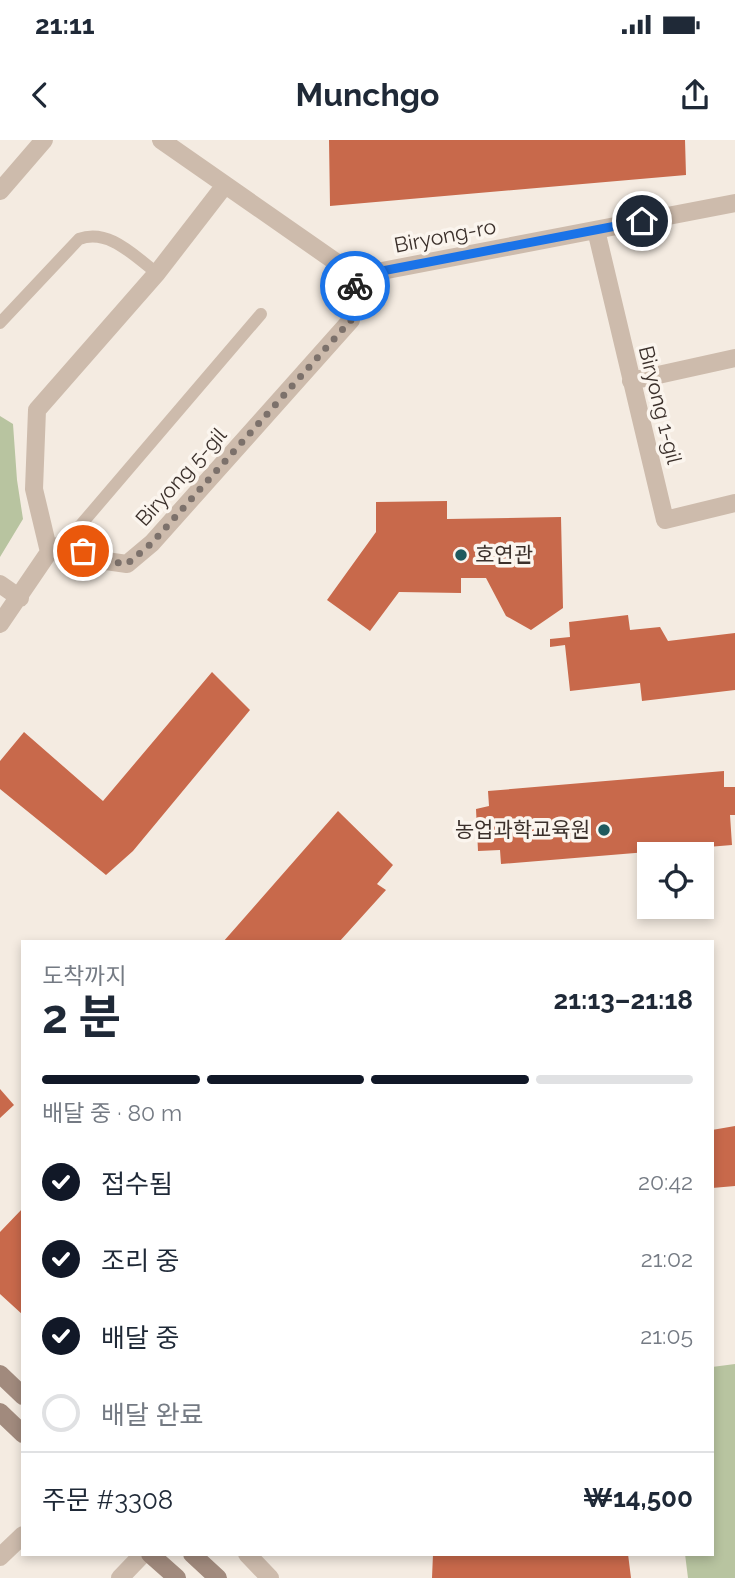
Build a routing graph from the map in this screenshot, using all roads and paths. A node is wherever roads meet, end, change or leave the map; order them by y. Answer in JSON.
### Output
{"nodes":[{"id":1,"x":44,"y":140,"type":"edge"},
{"id":2,"x":161,"y":140,"type":"edge"},
{"id":3,"x":225,"y":186,"type":"junction"},
{"id":4,"x":0,"y":191,"type":"edge"},
{"id":5,"x":735,"y":203,"type":"edge"},
{"id":6,"x":596,"y":230,"type":"junction"},
{"id":7,"x":157,"y":273,"type":"junction"},
{"id":8,"x":356,"y":276,"type":"junction"},
{"id":9,"x":261,"y":314,"type":"dead end"},
{"id":10,"x":0,"y":323,"type":"edge"},
{"id":11,"x":735,"y":358,"type":"edge"},
{"id":12,"x":631,"y":381,"type":"junction"},
{"id":13,"x":735,"y":503,"type":"edge"},
{"id":14,"x":67,"y":541,"type":"junction"},
{"id":15,"x":50,"y":552,"type":"junction"},
{"id":16,"x":0,"y":584,"type":"edge"},
{"id":17,"x":20,"y":597,"type":"junction"},
{"id":18,"x":0,"y":624,"type":"edge"},
{"id":19,"x":0,"y":1374,"type":"edge"},
{"id":20,"x":21,"y":1394,"type":"edge"},
{"id":21,"x":0,"y":1412,"type":"edge"},
{"id":22,"x":21,"y":1432,"type":"edge"},
{"id":23,"x":21,"y":1537,"type":"edge"},
{"id":24,"x":141,"y":1556,"type":"edge"},
{"id":25,"x":152,"y":1556,"type":"edge"},
{"id":26,"x":194,"y":1556,"type":"edge"},
{"id":27,"x":249,"y":1556,"type":"edge"},
{"id":28,"x":0,"y":1557,"type":"edge"},
{"id":29,"x":120,"y":1578,"type":"edge"},
{"id":30,"x":177,"y":1578,"type":"edge"},
{"id":31,"x":218,"y":1578,"type":"edge"},
{"id":32,"x":270,"y":1578,"type":"edge"}],
"edges":[{"from":1,"to":4,"type":"street"},
{"from":2,"to":3,"type":"street"},
{"from":3,"to":7,"type":"street"},
{"from":3,"to":8,"type":"street"},
{"from":5,"to":6,"type":"street","name":"Biryong-ro"},
{"from":6,"to":8,"type":"street","name":"Biryong-ro"},
{"from":6,"to":12,"type":"street","name":"Biryong 1-gil"},
{"from":7,"to":10,"type":"lane"},
{"from":7,"to":15,"type":"street"},
{"from":8,"to":14,"type":"street","name":"Biryong 5-gil"},
{"from":9,"to":14,"type":"lane"},
{"from":11,"to":12,"type":"street"},
{"from":12,"to":13,"type":"street","name":"Biryong 1-gil"},
{"from":14,"to":15,"type":"street"},
{"from":15,"to":17,"type":"street"},
{"from":16,"to":17,"type":"street"},
{"from":17,"to":18,"type":"street"},
{"from":19,"to":20,"type":"main road"},
{"from":21,"to":22,"type":"main road"},
{"from":23,"to":28,"type":"street"},
{"from":24,"to":29,"type":"street"},
{"from":25,"to":30,"type":"main road"},
{"from":26,"to":31,"type":"main road"},
{"from":27,"to":32,"type":"street"}]}
